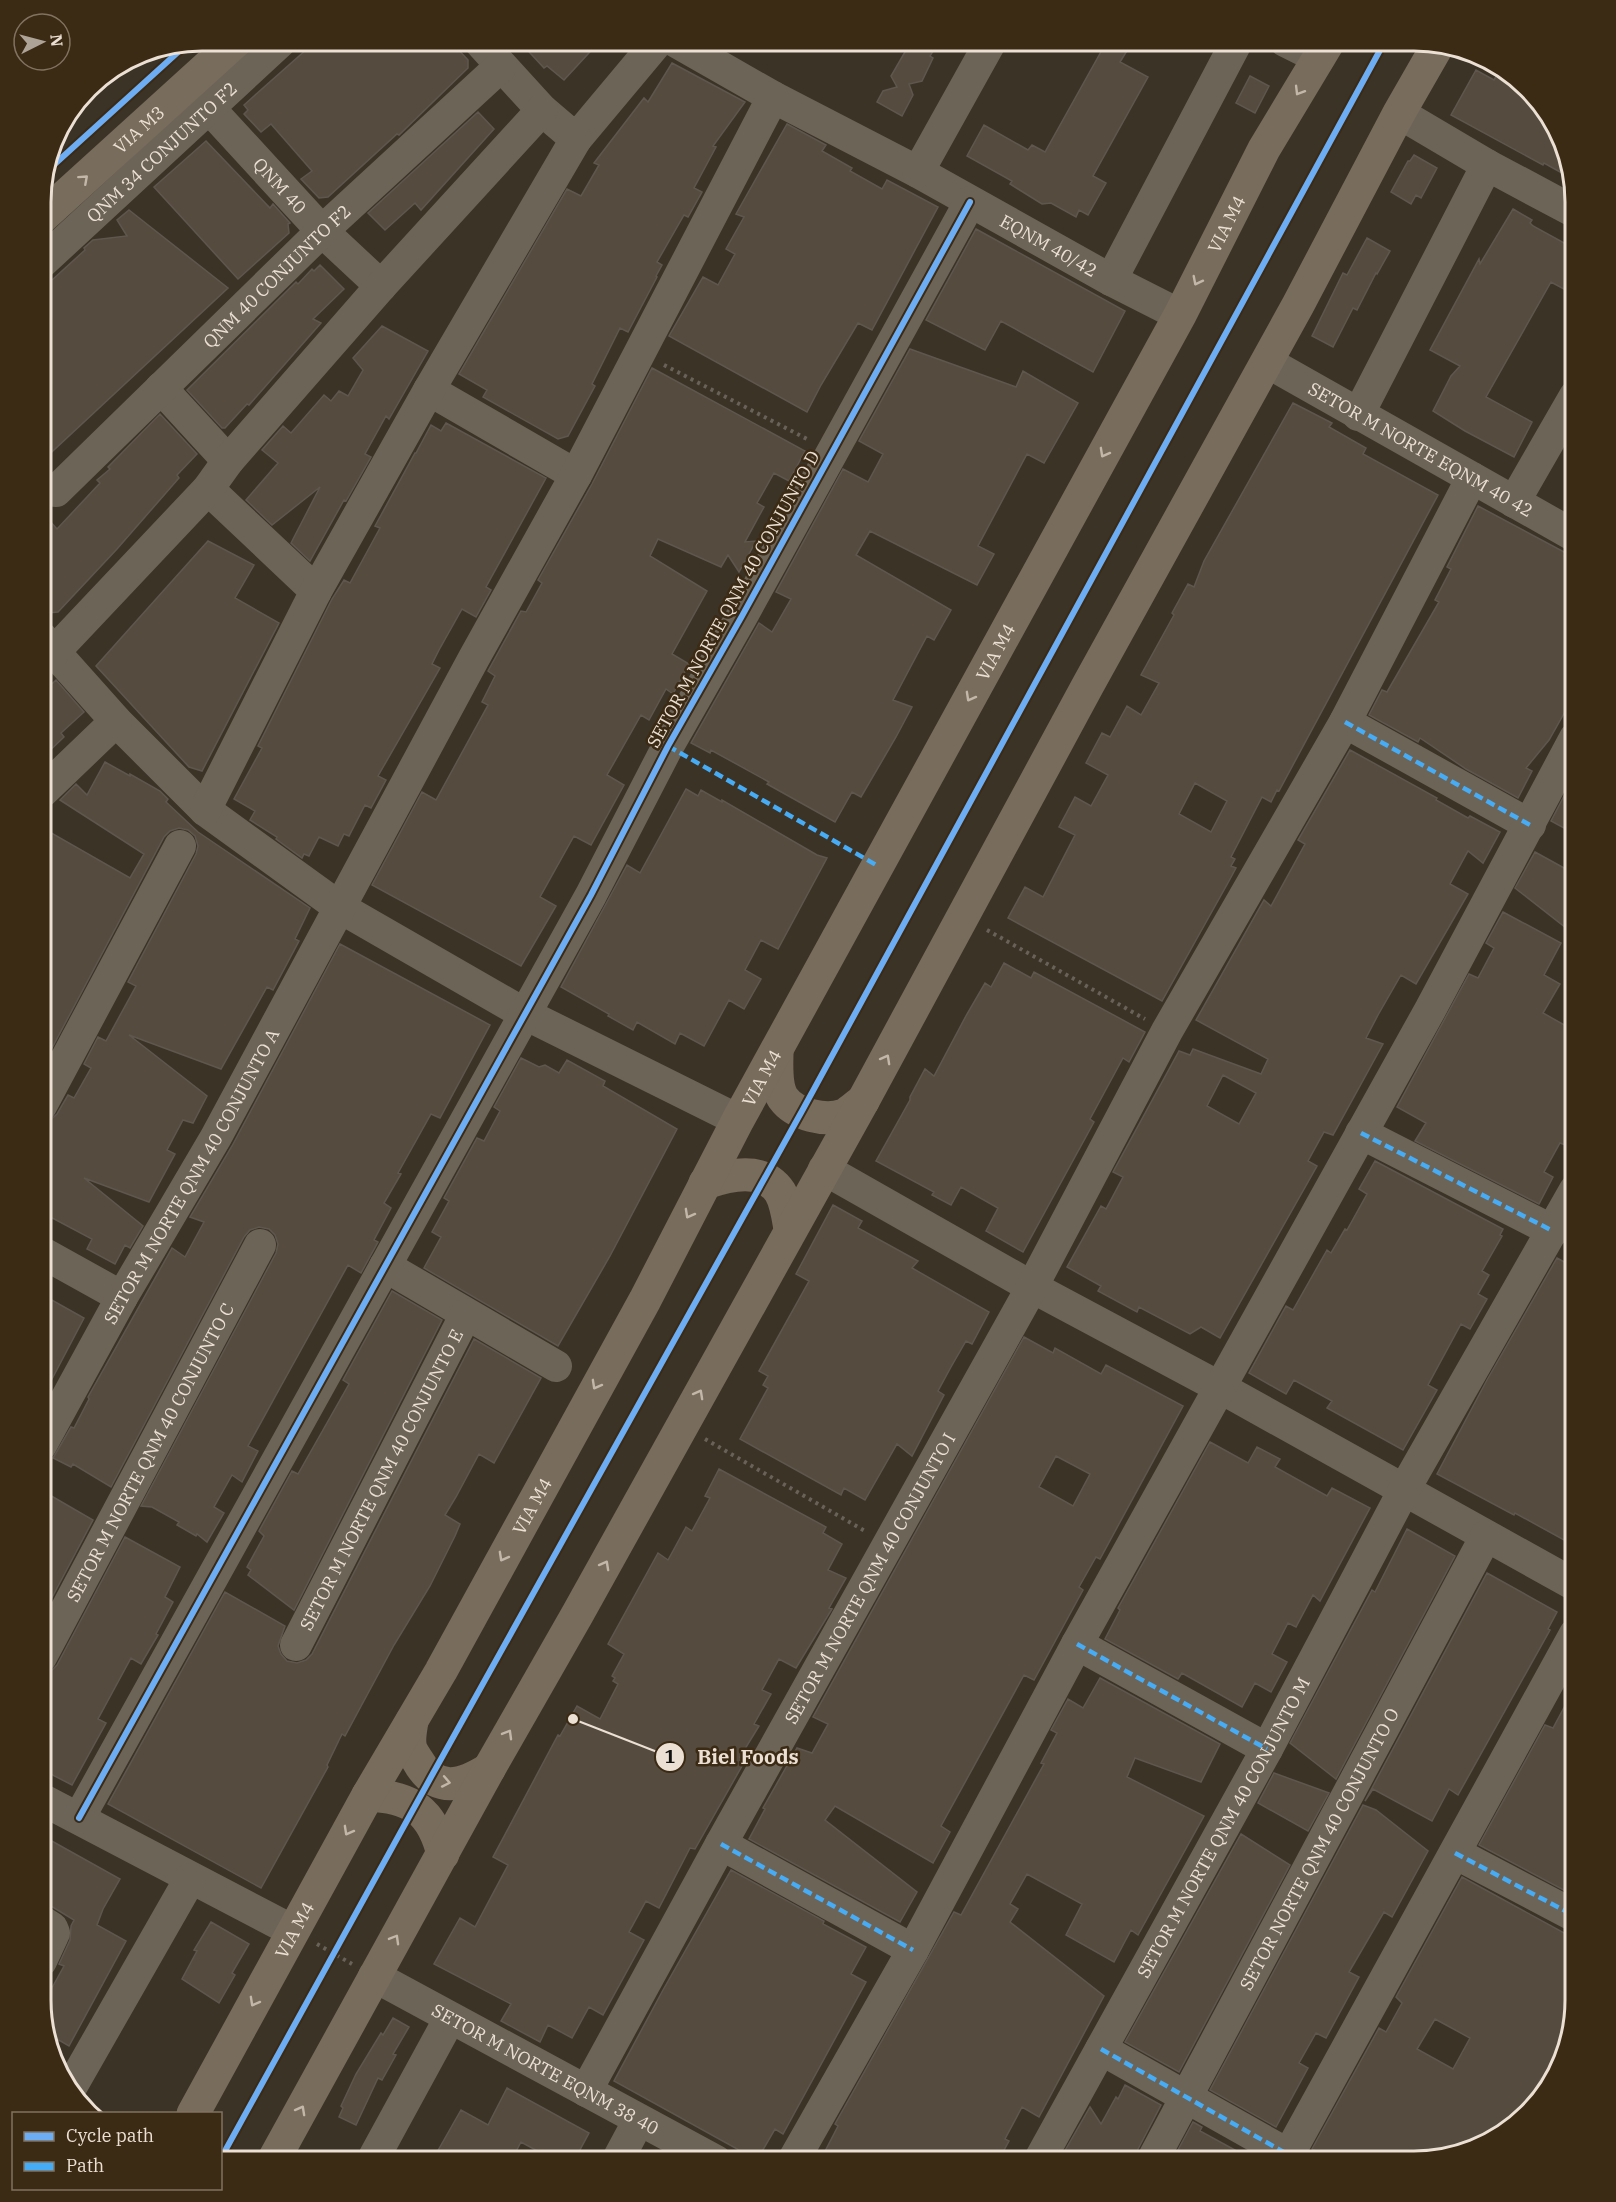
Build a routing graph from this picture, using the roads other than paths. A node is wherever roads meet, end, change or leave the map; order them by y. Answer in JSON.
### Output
{"nodes":[{"id":1,"x":224,"y":51,"type":"edge"},
{"id":2,"x":269,"y":51,"type":"edge"},
{"id":3,"x":488,"y":51,"type":"edge"},
{"id":4,"x":650,"y":51,"type":"edge"},
{"id":5,"x":692,"y":51,"type":"edge"},
{"id":6,"x":986,"y":51,"type":"edge"},
{"id":7,"x":1232,"y":51,"type":"edge"},
{"id":8,"x":1323,"y":51,"type":"edge"},
{"id":9,"x":1434,"y":53,"type":"edge"},
{"id":10,"x":501,"y":66,"type":"junction"},
{"id":11,"x":773,"y":97,"type":"junction"},
{"id":12,"x":208,"y":108,"type":"junction"},
{"id":13,"x":542,"y":110,"type":"junction"},
{"id":14,"x":1399,"y":113,"type":"junction"},
{"id":15,"x":576,"y":139,"type":"junction"},
{"id":16,"x":1487,"y":165,"type":"junction"},
{"id":17,"x":918,"y":172,"type":"junction"},
{"id":18,"x":970,"y":202,"type":"junction"},
{"id":19,"x":1565,"y":207,"type":"edge"},
{"id":20,"x":51,"y":209,"type":"edge"},
{"id":21,"x":322,"y":231,"type":"junction"},
{"id":22,"x":51,"y":254,"type":"edge"},
{"id":23,"x":1112,"y":280,"type":"junction"},
{"id":24,"x":381,"y":286,"type":"junction"},
{"id":25,"x":1180,"y":315,"type":"junction"},
{"id":26,"x":1267,"y":362,"type":"junction"},
{"id":27,"x":161,"y":388,"type":"junction"},
{"id":28,"x":429,"y":390,"type":"junction"},
{"id":29,"x":1565,"y":413,"type":"edge"},
{"id":30,"x":1358,"y":415,"type":"junction"},
{"id":31,"x":228,"y":461,"type":"junction"},
{"id":32,"x":576,"y":475,"type":"junction"},
{"id":33,"x":1472,"y":478,"type":"junction"},
{"id":34,"x":208,"y":489,"type":"junction"},
{"id":35,"x":56,"y":491,"type":"dead end"},
{"id":36,"x":1514,"y":502,"type":"junction"},
{"id":37,"x":1565,"y":530,"type":"edge"},
{"id":38,"x":316,"y":591,"type":"junction"},
{"id":39,"x":51,"y":640,"type":"edge"},
{"id":40,"x":51,"y":648,"type":"edge"},
{"id":41,"x":116,"y":721,"type":"junction"},
{"id":42,"x":1345,"y":722,"type":"junction"},
{"id":43,"x":1565,"y":757,"type":"edge"},
{"id":44,"x":51,"y":783,"type":"edge"},
{"id":45,"x":205,"y":810,"type":"junction"},
{"id":46,"x":1530,"y":825,"type":"junction"},
{"id":47,"x":180,"y":846,"type":"dead end"},
{"id":48,"x":339,"y":907,"type":"junction"},
{"id":49,"x":525,"y":1014,"type":"junction"},
{"id":50,"x":777,"y":1052,"type":"junction"},
{"id":51,"x":51,"y":1063,"type":"edge"},
{"id":52,"x":863,"y":1101,"type":"junction"},
{"id":53,"x":738,"y":1120,"type":"junction"},
{"id":54,"x":1361,"y":1133,"type":"junction"},
{"id":55,"x":824,"y":1169,"type":"junction"},
{"id":56,"x":705,"y":1184,"type":"junction"},
{"id":57,"x":1565,"y":1209,"type":"edge"},
{"id":58,"x":790,"y":1228,"type":"junction"},
{"id":59,"x":1553,"y":1231,"type":"junction"},
{"id":60,"x":260,"y":1245,"type":"dead end"},
{"id":61,"x":51,"y":1257,"type":"edge"},
{"id":62,"x":384,"y":1266,"type":"junction"},
{"id":63,"x":1032,"y":1287,"type":"junction"},
{"id":64,"x":122,"y":1296,"type":"junction"},
{"id":65,"x":466,"y":1314,"type":"junction"},
{"id":66,"x":556,"y":1366,"type":"dead end"},
{"id":67,"x":1221,"y":1388,"type":"junction"},
{"id":68,"x":51,"y":1426,"type":"edge"},
{"id":69,"x":1404,"y":1490,"type":"junction"},
{"id":70,"x":1486,"y":1536,"type":"junction"},
{"id":71,"x":1565,"y":1579,"type":"edge"},
{"id":72,"x":51,"y":1636,"type":"edge"},
{"id":73,"x":1077,"y":1644,"type":"junction"},
{"id":74,"x":296,"y":1645,"type":"dead end"},
{"id":75,"x":1565,"y":1652,"type":"edge"},
{"id":76,"x":412,"y":1721,"type":"junction"},
{"id":77,"x":1267,"y":1749,"type":"junction"},
{"id":78,"x":489,"y":1769,"type":"junction"},
{"id":79,"x":368,"y":1795,"type":"junction"},
{"id":80,"x":51,"y":1804,"type":"edge"},
{"id":81,"x":79,"y":1818,"type":"junction"},
{"id":82,"x":721,"y":1844,"type":"junction"},
{"id":83,"x":1455,"y":1853,"type":"junction"},
{"id":84,"x":443,"y":1854,"type":"junction"},
{"id":85,"x":190,"y":1879,"type":"junction"},
{"id":86,"x":1565,"y":1911,"type":"edge"},
{"id":87,"x":293,"y":1931,"type":"junction"},
{"id":88,"x":913,"y":1950,"type":"junction"},
{"id":89,"x":374,"y":1976,"type":"junction"},
{"id":90,"x":450,"y":2018,"type":"junction"},
{"id":91,"x":1101,"y":2049,"type":"junction"},
{"id":92,"x":75,"y":2081,"type":"edge"},
{"id":93,"x":586,"y":2091,"type":"junction"},
{"id":94,"x":1187,"y":2097,"type":"junction"},
{"id":95,"x":194,"y":2112,"type":"edge"},
{"id":96,"x":639,"y":2120,"type":"junction"},
{"id":97,"x":278,"y":2151,"type":"edge"},
{"id":98,"x":377,"y":2151,"type":"edge"},
{"id":99,"x":622,"y":2151,"type":"edge"},
{"id":100,"x":697,"y":2151,"type":"edge"},
{"id":101,"x":799,"y":2151,"type":"edge"},
{"id":102,"x":1045,"y":2151,"type":"edge"},
{"id":103,"x":1157,"y":2151,"type":"edge"},
{"id":104,"x":1276,"y":2151,"type":"edge"},
{"id":105,"x":1291,"y":2151,"type":"edge"}],
"edges":[{"from":20,"to":1,"type":"main road","name":"VIA M3","one_way":true},
{"from":2,"to":12,"type":"street","name":"QNM 34 CONJUNTO F2"},
{"from":3,"to":10,"type":"street"},
{"from":4,"to":15,"type":"street"},
{"from":5,"to":11,"type":"street","name":"EQNM 40/42"},
{"from":6,"to":17,"type":"street"},
{"from":7,"to":23,"type":"street"},
{"from":8,"to":25,"type":"main road","name":"VIA M4","one_way":true},
{"from":9,"to":14,"type":"main road"},
{"from":10,"to":13,"type":"street"},
{"from":10,"to":21,"type":"street","name":"QNM 40 CONJUNTO F2"},
{"from":11,"to":17,"type":"street","name":"EQNM 40/42"},
{"from":11,"to":32,"type":"street","name":"SETOR M NORTE QNM 40 CONJUNTO A"},
{"from":12,"to":21,"type":"street","name":"QNM 40"},
{"from":12,"to":22,"type":"street","name":"QNM 34 CONJUNTO F2"},
{"from":13,"to":15,"type":"street"},
{"from":13,"to":24,"type":"street"},
{"from":14,"to":16,"type":"street"},
{"from":14,"to":26,"type":"main road"},
{"from":15,"to":28,"type":"street"},
{"from":16,"to":19,"type":"street"},
{"from":16,"to":30,"type":"street"},
{"from":17,"to":18,"type":"street","name":"EQNM 40/42"},
{"from":18,"to":23,"type":"street","name":"EQNM 40/42"},
{"from":18,"to":49,"type":"street","name":"SETOR M NORTE QNM 40 CONJUNTO D"},
{"from":21,"to":24,"type":"street","name":"QNM 40"},
{"from":21,"to":27,"type":"street","name":"QNM 40 CONJUNTO F2"},
{"from":23,"to":25,"type":"street","name":"EQNM 40/42"},
{"from":24,"to":31,"type":"street"},
{"from":25,"to":50,"type":"main road","name":"VIA M4","one_way":true},
{"from":26,"to":30,"type":"street","name":"SETOR M NORTE EQNM 40 42"},
{"from":52,"to":26,"type":"main road","one_way":true},
{"from":27,"to":31,"type":"street"},
{"from":27,"to":35,"type":"street","name":"QNM 40 CONJUNTO F2"},
{"from":28,"to":32,"type":"street"},
{"from":28,"to":38,"type":"street"},
{"from":29,"to":36,"type":"street"},
{"from":30,"to":33,"type":"street","name":"SETOR M NORTE EQNM 40 42"},
{"from":31,"to":34,"type":"street"},
{"from":32,"to":48,"type":"street","name":"SETOR M NORTE QNM 40 CONJUNTO A"},
{"from":33,"to":36,"type":"street","name":"SETOR M NORTE EQNM 40 42"},
{"from":33,"to":42,"type":"street","name":"SETOR M NORTE QNM 40 CONJUNTO I"},
{"from":34,"to":38,"type":"street"},
{"from":34,"to":39,"type":"street"},
{"from":36,"to":37,"type":"street","name":"SETOR M NORTE EQNM 40 42"},
{"from":38,"to":45,"type":"street"},
{"from":40,"to":41,"type":"street"},
{"from":41,"to":44,"type":"street"},
{"from":41,"to":45,"type":"street"},
{"from":42,"to":46,"type":"street"},
{"from":42,"to":63,"type":"street","name":"SETOR M NORTE QNM 40 CONJUNTO I"},
{"from":43,"to":46,"type":"street"},
{"from":45,"to":48,"type":"street"},
{"from":46,"to":54,"type":"street"},
{"from":47,"to":51,"type":"street"},
{"from":48,"to":49,"type":"street"},
{"from":48,"to":64,"type":"street","name":"SETOR M NORTE QNM 40 CONJUNTO A"},
{"from":49,"to":53,"type":"street"},
{"from":49,"to":62,"type":"street","name":"SETOR M NORTE QNM 40 CONJUNTO D"},
{"from":50,"to":52,"type":"main road"},
{"from":50,"to":53,"type":"main road","name":"VIA M4"},
{"from":52,"to":55,"type":"main road"},
{"from":53,"to":56,"type":"main road","name":"VIA M4"},
{"from":54,"to":59,"type":"street"},
{"from":54,"to":67,"type":"street"},
{"from":55,"to":58,"type":"main road"},
{"from":55,"to":63,"type":"street"},
{"from":56,"to":58,"type":"main road"},
{"from":56,"to":76,"type":"main road","name":"VIA M4","one_way":true},
{"from":57,"to":59,"type":"street","name":"SETOR M NORTE QNM 40 CONJUNTO M"},
{"from":78,"to":58,"type":"main road","one_way":true},
{"from":59,"to":69,"type":"street","name":"SETOR M NORTE QNM 40 CONJUNTO M"},
{"from":60,"to":72,"type":"street","name":"SETOR M NORTE QNM 40 CONJUNTO C"},
{"from":61,"to":64,"type":"street"},
{"from":62,"to":65,"type":"street"},
{"from":62,"to":81,"type":"street","name":"SETOR M NORTE QNM 40 CONJUNTO D"},
{"from":63,"to":67,"type":"street"},
{"from":63,"to":82,"type":"street","name":"SETOR M NORTE QNM 40 CONJUNTO I"},
{"from":64,"to":68,"type":"street","name":"SETOR M NORTE QNM 40 CONJUNTO A"},
{"from":65,"to":66,"type":"street"},
{"from":65,"to":74,"type":"street","name":"SETOR M NORTE QNM 40 CONJUNTO E"},
{"from":67,"to":69,"type":"street"},
{"from":67,"to":73,"type":"street"},
{"from":69,"to":70,"type":"street"},
{"from":69,"to":77,"type":"street","name":"SETOR M NORTE QNM 40 CONJUNTO M"},
{"from":70,"to":71,"type":"street"},
{"from":70,"to":94,"type":"street","name":"SETOR NORTE QNM 40 CONJUNTO O"},
{"from":73,"to":77,"type":"street"},
{"from":73,"to":88,"type":"street"},
{"from":75,"to":83,"type":"street"},
{"from":76,"to":78,"type":"main road","one_way":true},
{"from":76,"to":79,"type":"main road","name":"VIA M4"},
{"from":77,"to":91,"type":"street","name":"SETOR M NORTE QNM 40 CONJUNTO M"},
{"from":78,"to":84,"type":"main road"},
{"from":79,"to":84,"type":"main road"},
{"from":79,"to":87,"type":"main road","name":"VIA M4","one_way":true},
{"from":80,"to":81,"type":"street"},
{"from":81,"to":85,"type":"street"},
{"from":82,"to":88,"type":"street"},
{"from":82,"to":93,"type":"street","name":"SETOR M NORTE QNM 40 CONJUNTO I"},
{"from":83,"to":86,"type":"street"},
{"from":83,"to":105,"type":"street"},
{"from":89,"to":84,"type":"main road","one_way":true},
{"from":85,"to":87,"type":"street"},
{"from":85,"to":92,"type":"street"},
{"from":87,"to":95,"type":"main road","name":"VIA M4","one_way":true},
{"from":88,"to":101,"type":"street"},
{"from":89,"to":90,"type":"street","name":"SETOR M NORTE EQNM 38 40"},
{"from":97,"to":89,"type":"main road","one_way":true},
{"from":90,"to":93,"type":"street","name":"SETOR M NORTE EQNM 38 40"},
{"from":90,"to":98,"type":"street"},
{"from":91,"to":94,"type":"street"},
{"from":91,"to":102,"type":"street","name":"SETOR M NORTE QNM 40 CONJUNTO M"},
{"from":93,"to":96,"type":"street","name":"SETOR M NORTE EQNM 38 40"},
{"from":94,"to":103,"type":"street","name":"SETOR NORTE QNM 40 CONJUNTO O"},
{"from":94,"to":104,"type":"street"},
{"from":96,"to":99,"type":"street"},
{"from":96,"to":100,"type":"street","name":"SETOR M NORTE EQNM 38 40"}]}
